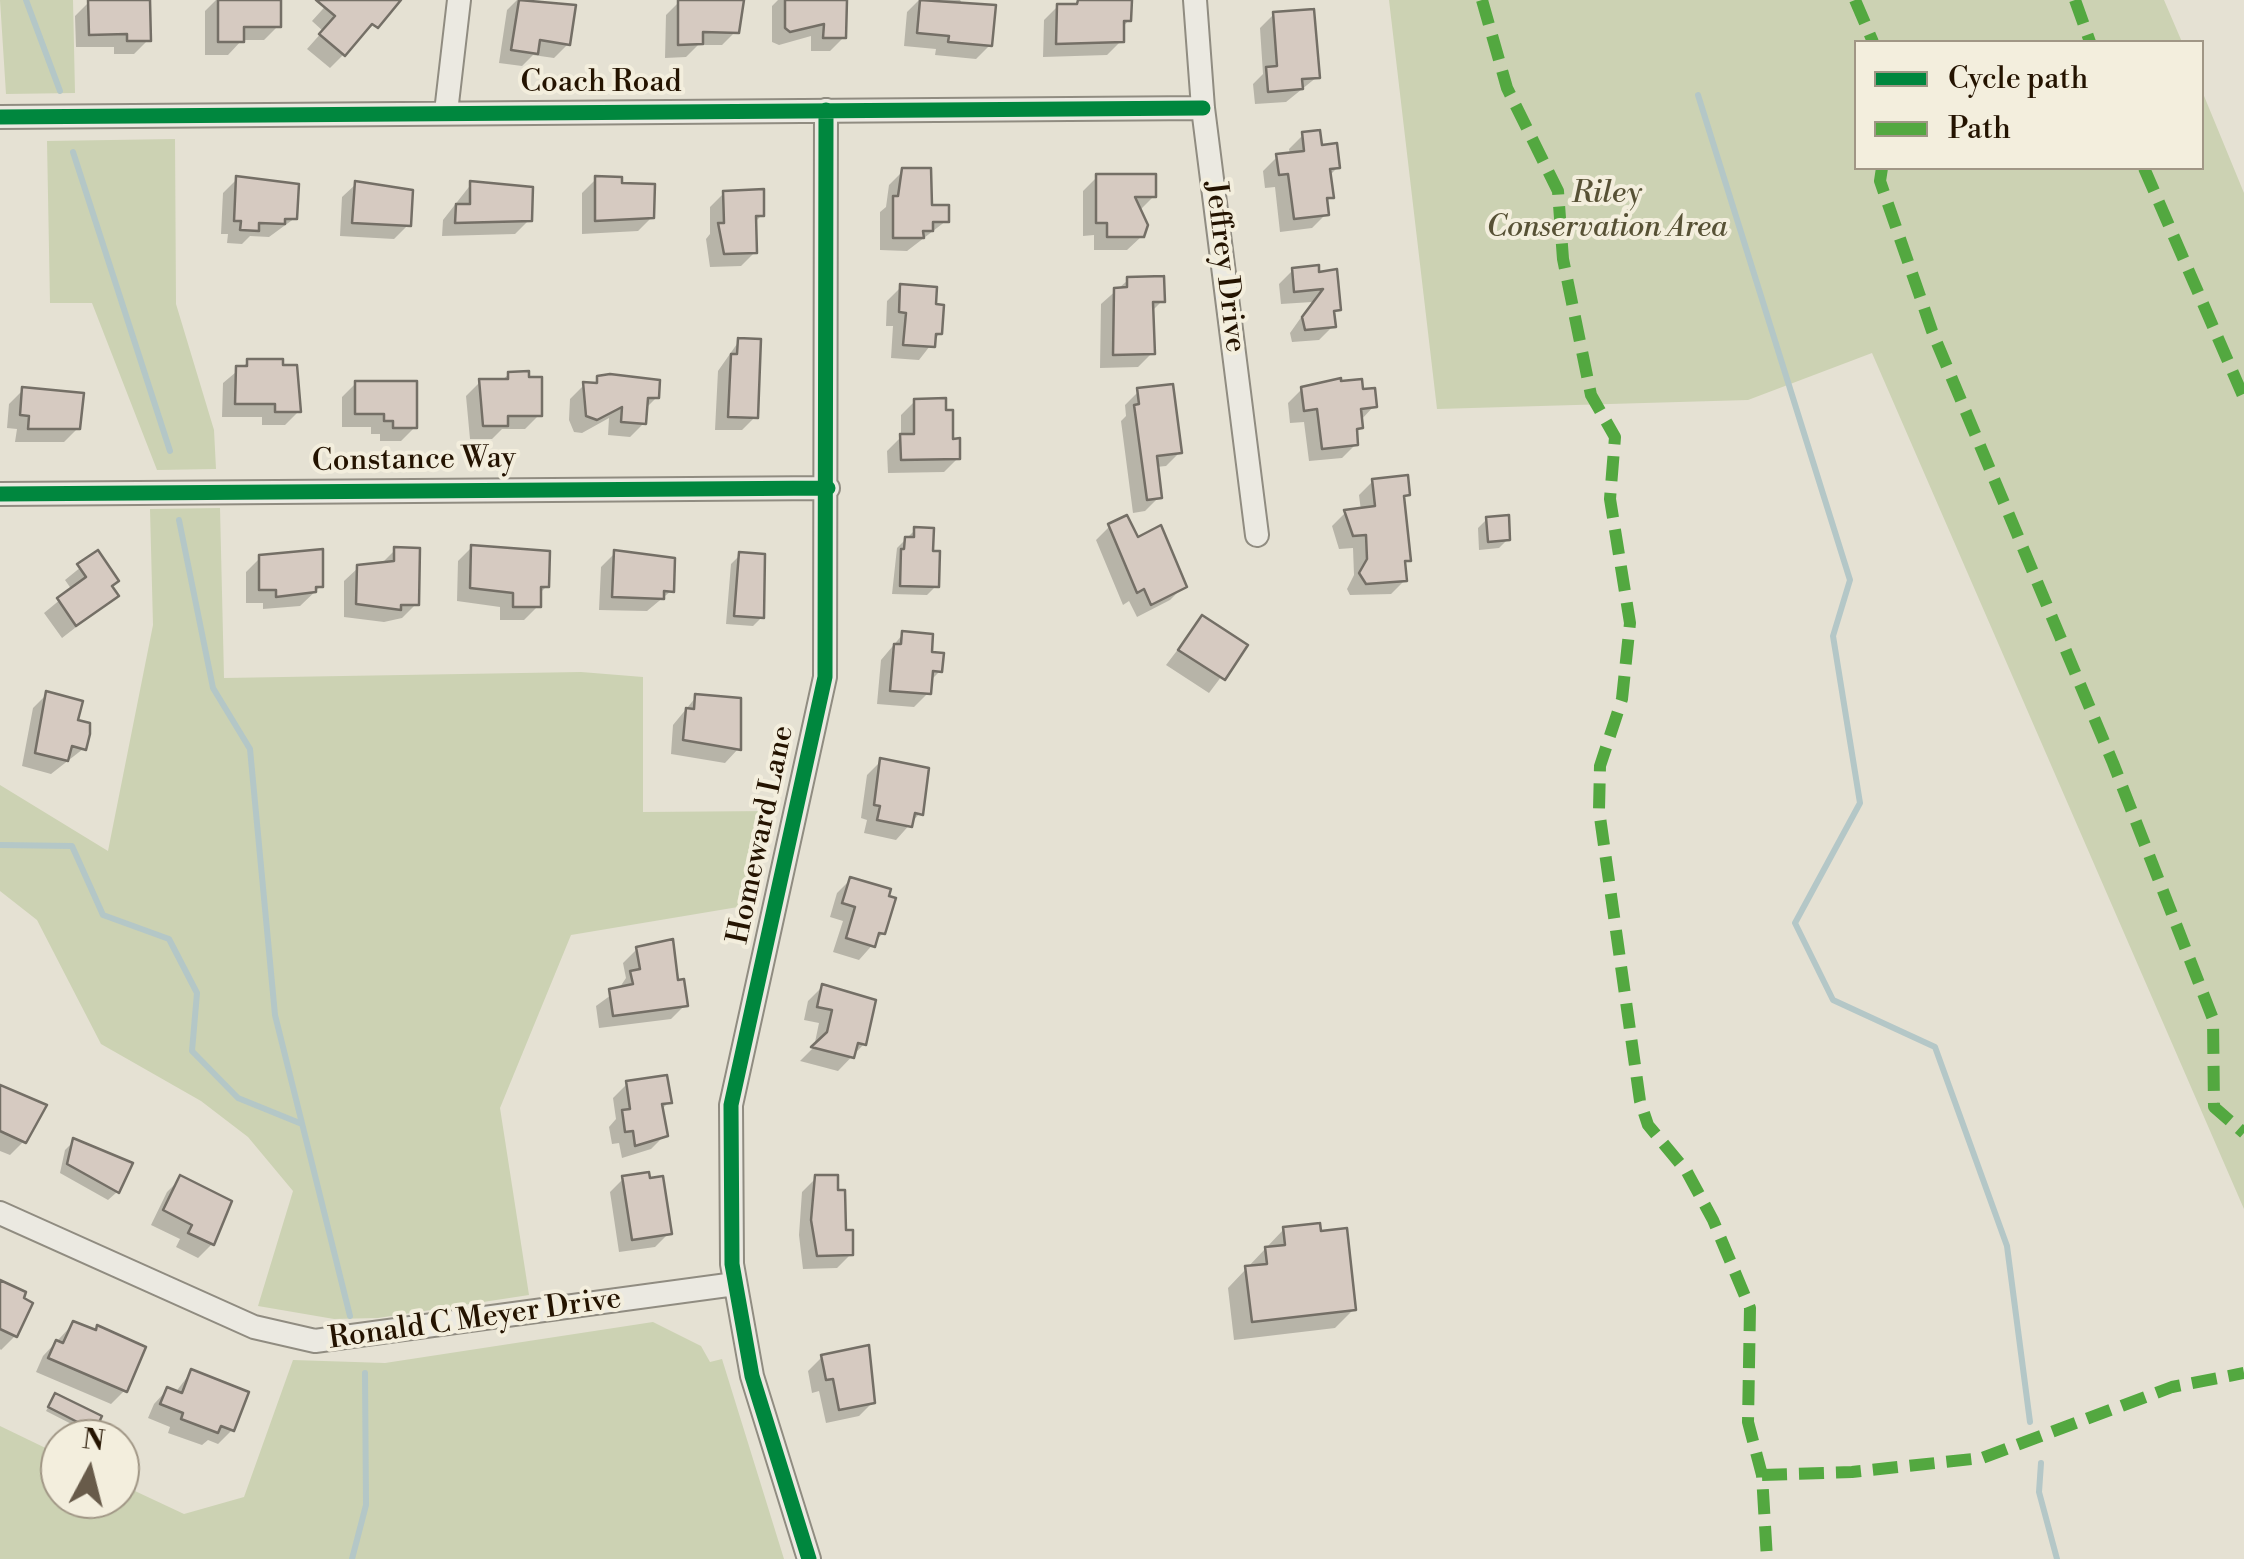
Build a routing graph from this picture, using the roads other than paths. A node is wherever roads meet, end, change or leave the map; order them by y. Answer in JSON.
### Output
{"nodes":[{"id":1,"x":459,"y":0,"type":"edge"},
{"id":2,"x":1194,"y":0,"type":"edge"},
{"id":3,"x":1203,"y":108,"type":"junction"},
{"id":4,"x":826,"y":110,"type":"junction"},
{"id":5,"x":446,"y":112,"type":"junction"},
{"id":6,"x":0,"y":118,"type":"edge"},
{"id":7,"x":828,"y":488,"type":"junction"},
{"id":8,"x":0,"y":494,"type":"edge"},
{"id":9,"x":1257,"y":534,"type":"dead end"},
{"id":10,"x":0,"y":1213,"type":"edge"},
{"id":11,"x":735,"y":1284,"type":"junction"},
{"id":12,"x":809,"y":1559,"type":"edge"}],
"edges":[{"from":1,"to":5,"type":"street"},
{"from":2,"to":3,"type":"street","name":"Jeffrey Drive"},
{"from":3,"to":4,"type":"street","name":"Coach Road"},
{"from":3,"to":9,"type":"street","name":"Jeffrey Drive"},
{"from":4,"to":5,"type":"street","name":"Coach Road"},
{"from":4,"to":7,"type":"street","name":"Homeward Lane"},
{"from":5,"to":6,"type":"street","name":"Coach Road"},
{"from":7,"to":8,"type":"street","name":"Constance Way"},
{"from":7,"to":11,"type":"street","name":"Homeward Lane"},
{"from":10,"to":11,"type":"street","name":"Ronald C Meyer Drive"},
{"from":11,"to":12,"type":"street","name":"Homeward Lane"}]}
